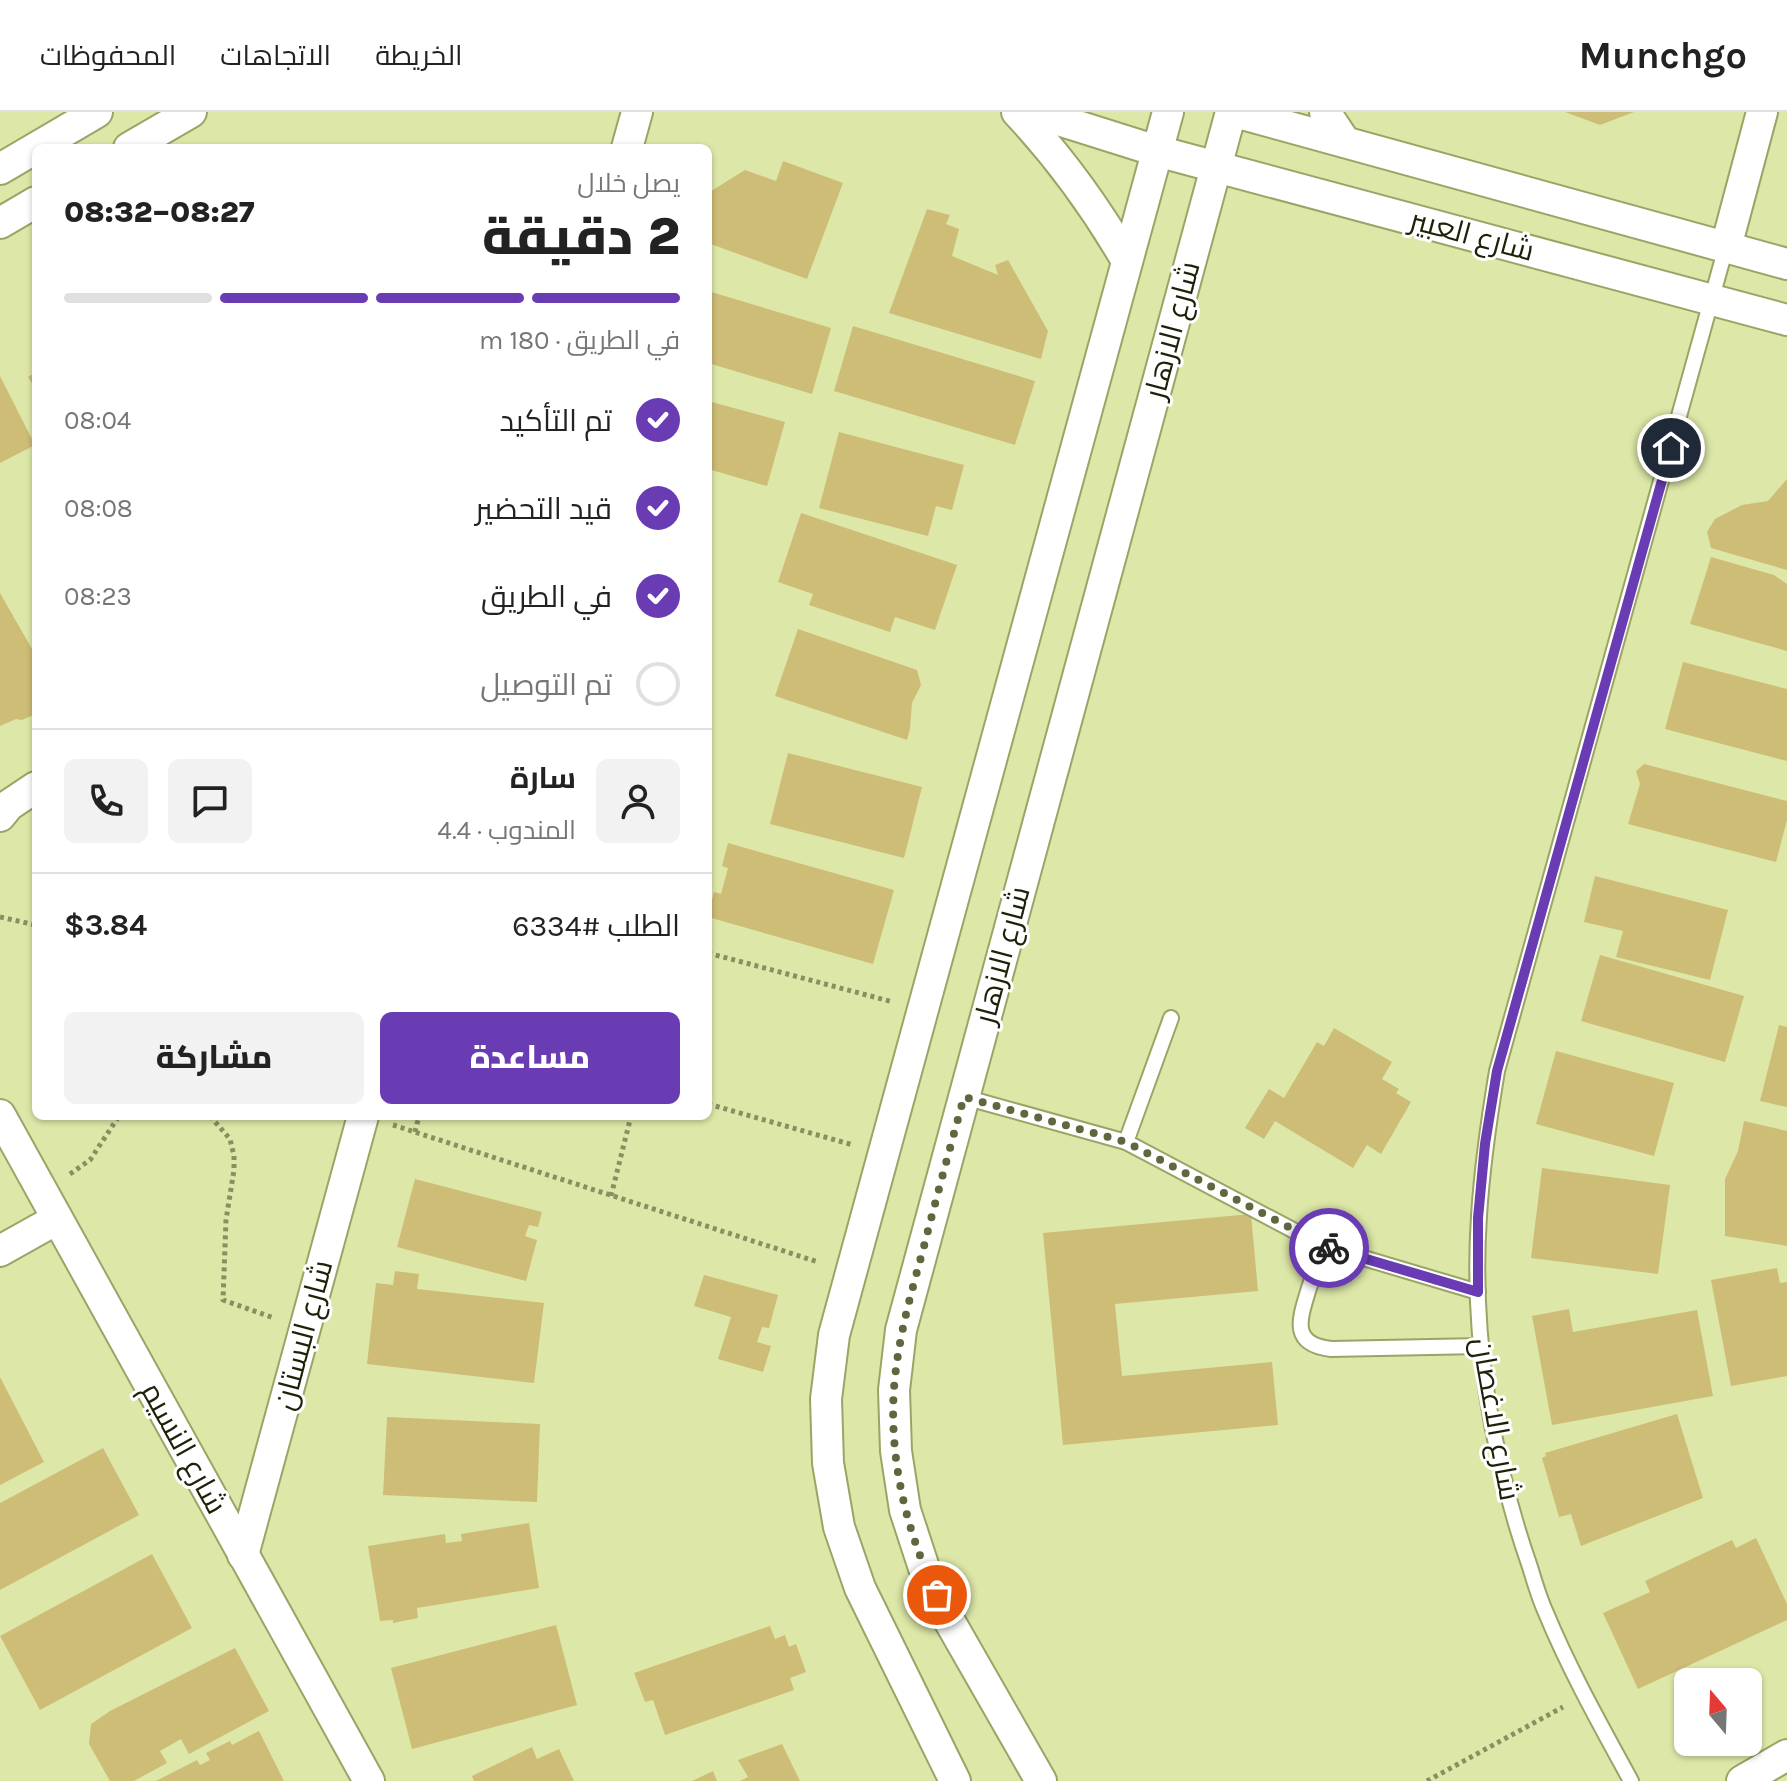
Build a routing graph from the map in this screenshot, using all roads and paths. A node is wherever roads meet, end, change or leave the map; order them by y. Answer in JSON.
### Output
{"nodes":[{"id":1,"x":97,"y":112,"type":"edge"},
{"id":2,"x":191,"y":112,"type":"edge"},
{"id":3,"x":637,"y":112,"type":"edge"},
{"id":4,"x":1017,"y":112,"type":"edge"},
{"id":5,"x":1033,"y":112,"type":"edge"},
{"id":6,"x":1168,"y":112,"type":"edge"},
{"id":7,"x":1233,"y":112,"type":"edge"},
{"id":8,"x":1325,"y":112,"type":"edge"},
{"id":9,"x":1762,"y":112,"type":"edge"},
{"id":10,"x":1345,"y":142,"type":"junction"},
{"id":11,"x":46,"y":144,"type":"edge"},
{"id":12,"x":136,"y":144,"type":"edge"},
{"id":13,"x":628,"y":144,"type":"edge"},
{"id":14,"x":1157,"y":151,"type":"junction"},
{"id":15,"x":32,"y":152,"type":"edge"},
{"id":16,"x":1216,"y":166,"type":"junction"},
{"id":17,"x":0,"y":169,"type":"edge"},
{"id":18,"x":32,"y":204,"type":"edge"},
{"id":19,"x":0,"y":223,"type":"edge"},
{"id":20,"x":1726,"y":247,"type":"junction"},
{"id":21,"x":1127,"y":261,"type":"junction"},
{"id":22,"x":1787,"y":264,"type":"edge"},
{"id":23,"x":1712,"y":300,"type":"junction"},
{"id":24,"x":1787,"y":320,"type":"edge"},
{"id":25,"x":32,"y":790,"type":"edge"},
{"id":26,"x":0,"y":816,"type":"edge"},
{"id":27,"x":0,"y":917,"type":"edge"},
{"id":28,"x":32,"y":924,"type":"edge"},
{"id":29,"x":712,"y":954,"type":"edge"},
{"id":30,"x":924,"y":1010,"type":"junction"},
{"id":31,"x":1171,"y":1018,"type":"dead end"},
{"id":32,"x":964,"y":1097,"type":"junction"},
{"id":33,"x":712,"y":1105,"type":"edge"},
{"id":34,"x":0,"y":1115,"type":"edge"},
{"id":35,"x":116,"y":1120,"type":"edge"},
{"id":36,"x":213,"y":1120,"type":"edge"},
{"id":37,"x":377,"y":1120,"type":"edge"},
{"id":38,"x":418,"y":1120,"type":"edge"},
{"id":39,"x":630,"y":1120,"type":"edge"},
{"id":40,"x":415,"y":1132,"type":"junction"},
{"id":41,"x":1126,"y":1142,"type":"junction"},
{"id":42,"x":884,"y":1154,"type":"junction"},
{"id":43,"x":611,"y":1196,"type":"junction"},
{"id":44,"x":50,"y":1206,"type":"junction"},
{"id":45,"x":1323,"y":1246,"type":"junction"},
{"id":46,"x":0,"y":1251,"type":"edge"},
{"id":47,"x":851,"y":1273,"type":"junction"},
{"id":48,"x":1478,"y":1292,"type":"junction"},
{"id":49,"x":305,"y":1329,"type":"junction"},
{"id":50,"x":1481,"y":1346,"type":"junction"},
{"id":51,"x":243,"y":1555,"type":"junction"},
{"id":52,"x":1585,"y":1695,"type":"junction"},
{"id":53,"x":1787,"y":1755,"type":"edge"},
{"id":54,"x":369,"y":1781,"type":"edge"},
{"id":55,"x":955,"y":1781,"type":"edge"},
{"id":56,"x":1041,"y":1781,"type":"edge"},
{"id":57,"x":1427,"y":1781,"type":"edge"},
{"id":58,"x":1631,"y":1781,"type":"edge"},
{"id":59,"x":1742,"y":1781,"type":"edge"}],
"edges":[{"from":1,"to":11,"type":"street"},
{"from":2,"to":12,"type":"street"},
{"from":3,"to":13,"type":"street"},
{"from":4,"to":21,"type":"street"},
{"from":5,"to":14,"type":"street","name":"شارع العبير"},
{"from":6,"to":14,"type":"street","name":"شارع الازهار"},
{"from":7,"to":10,"type":"street","name":"شارع العبير"},
{"from":7,"to":16,"type":"street","name":"شارع الازهار"},
{"from":8,"to":10,"type":"street"},
{"from":9,"to":20,"type":"street"},
{"from":10,"to":20,"type":"street","name":"شارع العبير"},
{"from":14,"to":16,"type":"street","name":"شارع العبير"},
{"from":14,"to":21,"type":"street","name":"شارع الازهار"},
{"from":15,"to":17,"type":"street"},
{"from":16,"to":23,"type":"street","name":"شارع العبير"},
{"from":16,"to":32,"type":"street","name":"شارع الازهار"},
{"from":18,"to":19,"type":"street"},
{"from":20,"to":22,"type":"street","name":"شارع العبير"},
{"from":20,"to":23,"type":"lane","name":"شارع الاغصان"},
{"from":21,"to":30,"type":"street","name":"شارع الازهار"},
{"from":23,"to":24,"type":"street","name":"شارع العبير"},
{"from":23,"to":48,"type":"lane","name":"شارع الاغصان"},
{"from":25,"to":26,"type":"street"},
{"from":27,"to":28,"type":"path"},
{"from":29,"to":30,"type":"path"},
{"from":30,"to":42,"type":"street","name":"شارع الازهار"},
{"from":31,"to":41,"type":"lane"},
{"from":32,"to":41,"type":"lane"},
{"from":32,"to":56,"type":"street","name":"شارع الازهار"},
{"from":33,"to":42,"type":"path"},
{"from":34,"to":44,"type":"street","name":"شارع النسيم"},
{"from":35,"to":44,"type":"path"},
{"from":36,"to":49,"type":"path"},
{"from":37,"to":40,"type":"path"},
{"from":37,"to":49,"type":"street","name":"شارع البستان"},
{"from":38,"to":40,"type":"path"},
{"from":39,"to":43,"type":"path"},
{"from":40,"to":43,"type":"path"},
{"from":41,"to":45,"type":"lane"},
{"from":42,"to":47,"type":"street","name":"شارع الازهار"},
{"from":43,"to":47,"type":"path"},
{"from":44,"to":46,"type":"street"},
{"from":44,"to":51,"type":"street","name":"شارع النسيم"},
{"from":45,"to":48,"type":"lane"},
{"from":45,"to":50,"type":"lane"},
{"from":47,"to":55,"type":"street","name":"شارع الازهار"},
{"from":48,"to":50,"type":"lane","name":"شارع الاغصان"},
{"from":49,"to":51,"type":"street","name":"شارع البستان"},
{"from":50,"to":52,"type":"lane","name":"شارع الاغصان"},
{"from":51,"to":54,"type":"street","name":"شارع النسيم"},
{"from":52,"to":57,"type":"path"},
{"from":52,"to":58,"type":"lane","name":"شارع الاغصان"},
{"from":53,"to":59,"type":"street"}]}
